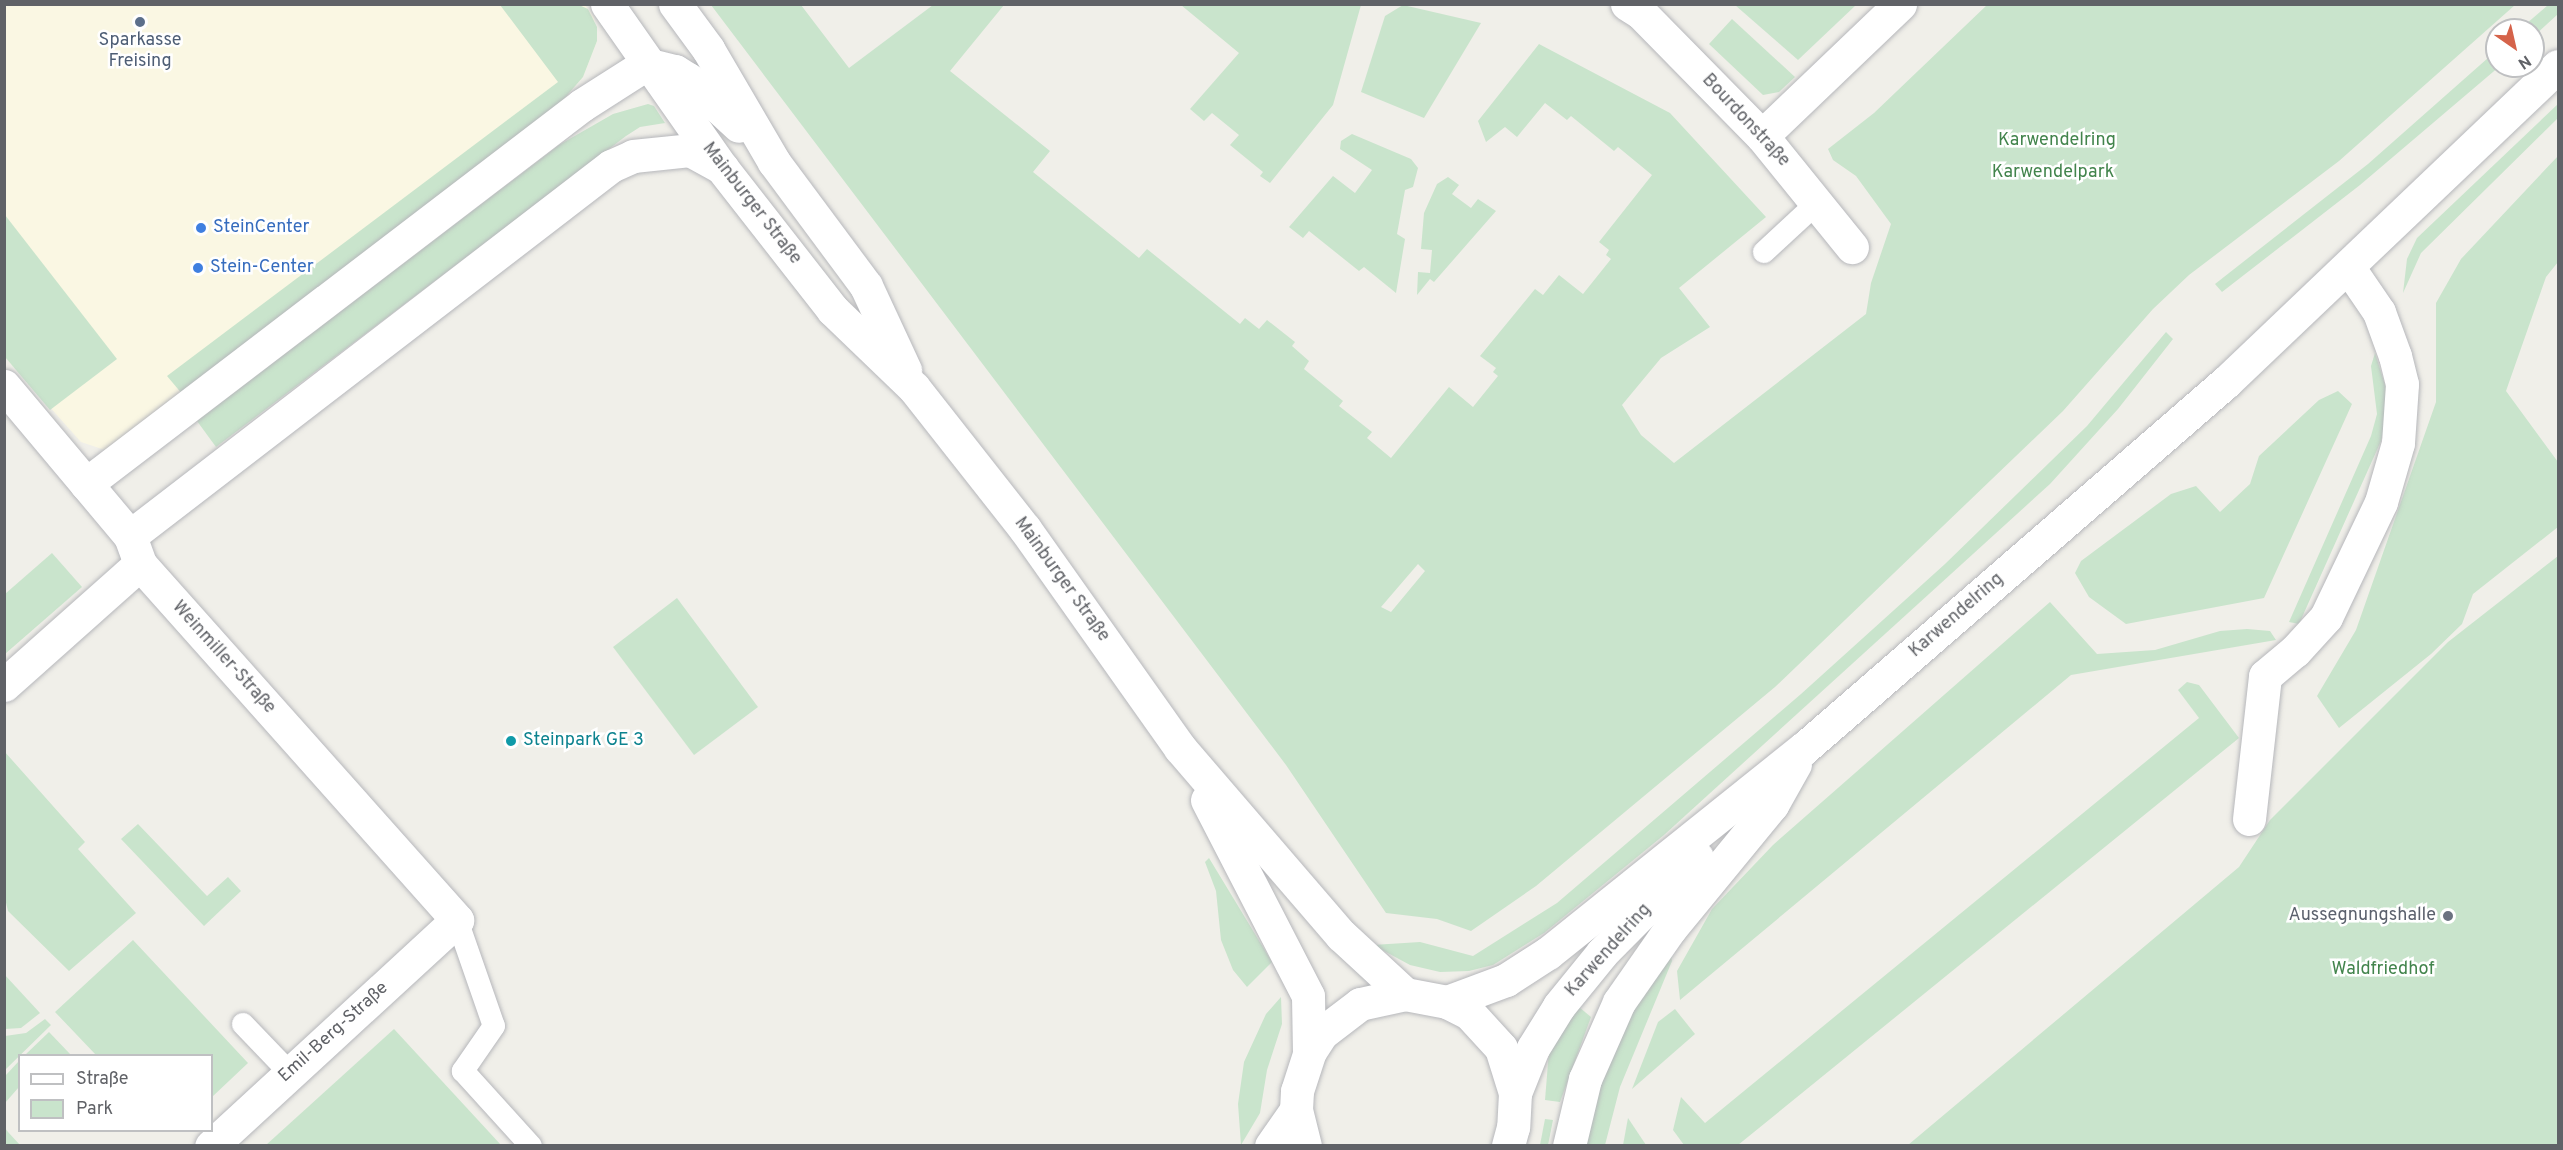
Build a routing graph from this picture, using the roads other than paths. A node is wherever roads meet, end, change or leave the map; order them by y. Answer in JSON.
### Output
{"nodes":[{"id":1,"x":607,"y":4,"type":"edge"},
{"id":2,"x":675,"y":4,"type":"edge"},
{"id":3,"x":1627,"y":4,"type":"edge"},
{"id":4,"x":1900,"y":4,"type":"edge"},
{"id":5,"x":646,"y":64,"type":"junction"},
{"id":6,"x":2559,"y":66,"type":"edge"},
{"id":7,"x":1762,"y":136,"type":"junction"},
{"id":8,"x":774,"y":162,"type":"junction"},
{"id":9,"x":722,"y":168,"type":"junction"},
{"id":10,"x":1817,"y":202,"type":"junction"},
{"id":11,"x":1852,"y":247,"type":"dead end"},
{"id":12,"x":1764,"y":252,"type":"dead end"},
{"id":13,"x":2349,"y":268,"type":"junction"},
{"id":14,"x":4,"y":386,"type":"edge"},
{"id":15,"x":914,"y":388,"type":"junction"},
{"id":16,"x":86,"y":484,"type":"junction"},
{"id":17,"x":135,"y":550,"type":"junction"},
{"id":18,"x":4,"y":685,"type":"edge"},
{"id":19,"x":1180,"y":748,"type":"junction"},
{"id":20,"x":1803,"y":749,"type":"junction"},
{"id":21,"x":2249,"y":819,"type":"dead end"},
{"id":22,"x":457,"y":920,"type":"junction"},
{"id":23,"x":1405,"y":994,"type":"junction"},
{"id":24,"x":1448,"y":1002,"type":"junction"},
{"id":25,"x":243,"y":1024,"type":"dead end"},
{"id":26,"x":1309,"y":1053,"type":"junction"},
{"id":27,"x":290,"y":1073,"type":"junction"},
{"id":28,"x":1515,"y":1093,"type":"junction"},
{"id":29,"x":1296,"y":1110,"type":"junction"},
{"id":30,"x":211,"y":1146,"type":"edge"},
{"id":31,"x":531,"y":1146,"type":"edge"},
{"id":32,"x":1271,"y":1146,"type":"edge"},
{"id":33,"x":1305,"y":1146,"type":"edge"},
{"id":34,"x":1508,"y":1146,"type":"edge"},
{"id":35,"x":1569,"y":1146,"type":"edge"}],
"edges":[{"from":1,"to":5,"type":"main road","name":"Mainburger Straße"},
{"from":2,"to":8,"type":"main road","name":"Mainburger Straße"},
{"from":3,"to":7,"type":"main road","name":"Bourdonstraße"},
{"from":4,"to":7,"type":"main road"},
{"from":5,"to":8,"type":"main road"},
{"from":5,"to":9,"type":"main road","name":"Mainburger Straße"},
{"from":5,"to":16,"type":"main road"},
{"from":6,"to":13,"type":"main road","name":"Karwendelring"},
{"from":7,"to":10,"type":"main road","name":"Bourdonstraße"},
{"from":8,"to":15,"type":"main road","name":"Mainburger Straße"},
{"from":9,"to":15,"type":"main road","name":"Mainburger Straße"},
{"from":9,"to":17,"type":"main road"},
{"from":10,"to":11,"type":"main road","name":"Bourdonstraße"},
{"from":10,"to":12,"type":"lane"},
{"from":13,"to":20,"type":"main road","name":"Karwendelring"},
{"from":13,"to":21,"type":"main road"},
{"from":14,"to":16,"type":"main road","name":"Weinmiller-Straße"},
{"from":15,"to":19,"type":"main road","name":"Mainburger Straße"},
{"from":16,"to":17,"type":"main road","name":"Weinmiller-Straße"},
{"from":17,"to":18,"type":"main road"},
{"from":17,"to":22,"type":"main road","name":"Weinmiller-Straße"},
{"from":19,"to":23,"type":"main road","name":"Mainburger Straße"},
{"from":19,"to":26,"type":"main road","name":"Mainburger Straße"},
{"from":20,"to":24,"type":"main road","name":"Karwendelring"},
{"from":20,"to":28,"type":"main road","name":"Karwendelring"},
{"from":20,"to":35,"type":"main road"},
{"from":22,"to":27,"type":"main road","name":"Emil-Berg-Straße"},
{"from":22,"to":31,"type":"lane"},
{"from":23,"to":24,"type":"main road","name":"Mainburger Straße"},
{"from":23,"to":26,"type":"main road","name":"Mainburger Straße"},
{"from":24,"to":28,"type":"main road","name":"Mainburger Straße"},
{"from":25,"to":27,"type":"lane"},
{"from":26,"to":29,"type":"main road","name":"Mainburger Straße"},
{"from":27,"to":30,"type":"main road","name":"Emil-Berg-Straße"},
{"from":28,"to":34,"type":"main road","name":"Mainburger Straße"},
{"from":29,"to":32,"type":"main road"},
{"from":29,"to":33,"type":"main road","name":"Mainburger Straße"}]}
